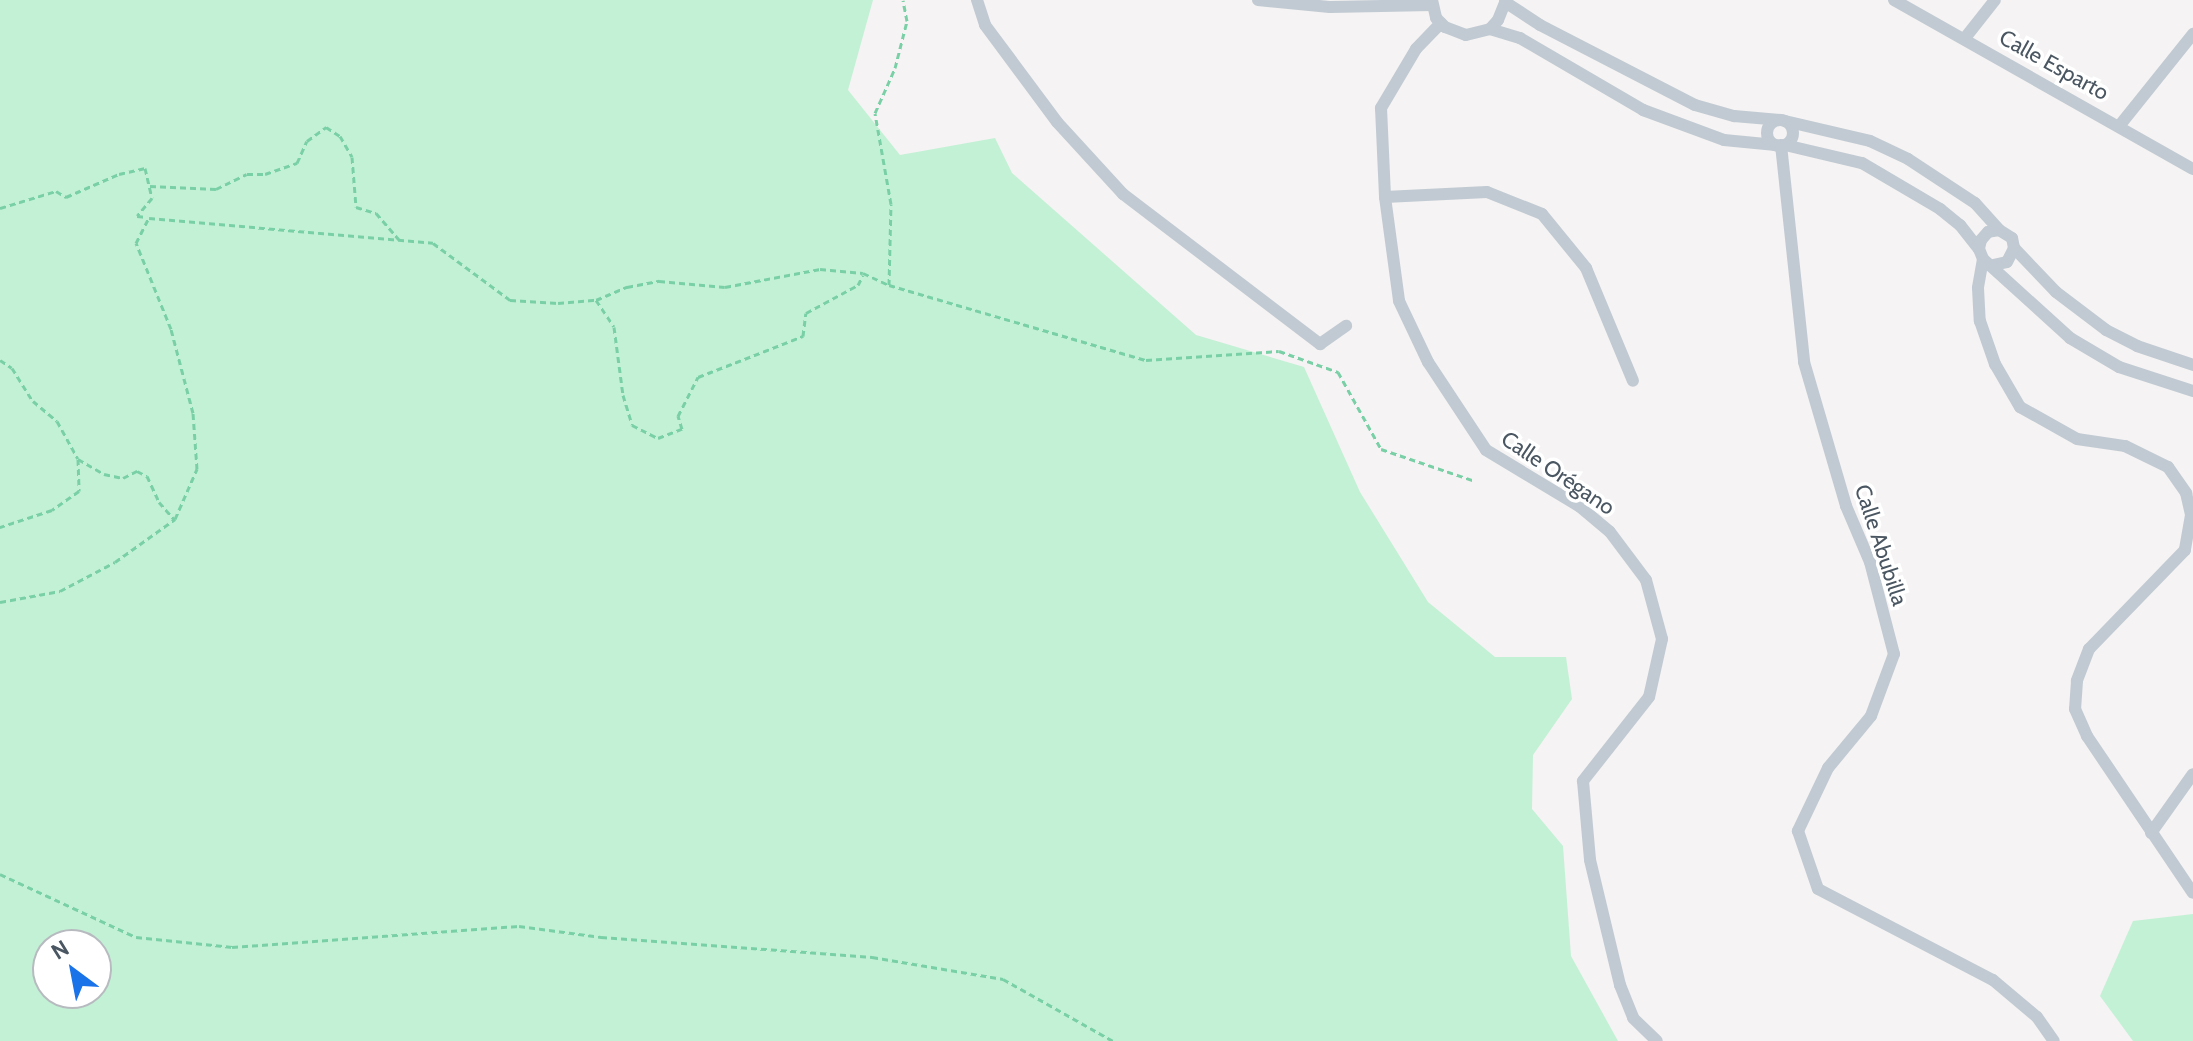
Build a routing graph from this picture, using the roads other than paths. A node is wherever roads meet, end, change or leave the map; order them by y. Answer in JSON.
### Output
{"nodes":[{"id":1,"x":977,"y":0,"type":"edge"},
{"id":2,"x":1258,"y":0,"type":"edge"},
{"id":3,"x":1894,"y":0,"type":"edge"},
{"id":4,"x":1995,"y":0,"type":"edge"},
{"id":5,"x":1505,"y":1,"type":"edge"},
{"id":6,"x":1432,"y":3,"type":"edge"},
{"id":7,"x":1441,"y":23,"type":"junction"},
{"id":8,"x":1490,"y":29,"type":"junction"},
{"id":9,"x":2193,"y":34,"type":"edge"},
{"id":10,"x":1965,"y":38,"type":"junction"},
{"id":11,"x":1783,"y":120,"type":"junction"},
{"id":12,"x":2120,"y":125,"type":"junction"},
{"id":13,"x":1781,"y":145,"type":"junction"},
{"id":14,"x":2193,"y":169,"type":"edge"},
{"id":15,"x":1385,"y":197,"type":"junction"},
{"id":16,"x":1999,"y":230,"type":"junction"},
{"id":17,"x":2014,"y":248,"type":"junction"},
{"id":18,"x":1985,"y":258,"type":"junction"},
{"id":19,"x":1346,"y":326,"type":"dead end"},
{"id":20,"x":2193,"y":365,"type":"edge"},
{"id":21,"x":1633,"y":381,"type":"dead end"},
{"id":22,"x":2193,"y":391,"type":"edge"},
{"id":23,"x":2193,"y":774,"type":"edge"},
{"id":24,"x":2151,"y":833,"type":"junction"},
{"id":25,"x":2193,"y":893,"type":"edge"},
{"id":26,"x":1657,"y":1041,"type":"edge"},
{"id":27,"x":2054,"y":1041,"type":"edge"}],
"edges":[{"from":1,"to":19,"type":"street"},
{"from":2,"to":6,"type":"street"},
{"from":3,"to":10,"type":"street","name":"Calle Esparto"},
{"from":4,"to":10,"type":"street"},
{"from":5,"to":8,"type":"street"},
{"from":5,"to":11,"type":"street"},
{"from":6,"to":7,"type":"street"},
{"from":7,"to":8,"type":"street"},
{"from":7,"to":15,"type":"street","name":"Calle Orégano"},
{"from":8,"to":13,"type":"street"},
{"from":9,"to":12,"type":"street"},
{"from":10,"to":12,"type":"street","name":"Calle Esparto"},
{"from":11,"to":13,"type":"street"},
{"from":11,"to":13,"type":"street"},
{"from":11,"to":16,"type":"street"},
{"from":12,"to":14,"type":"street","name":"Calle Esparto"},
{"from":13,"to":18,"type":"street"},
{"from":13,"to":27,"type":"street","name":"Calle Abubilla"},
{"from":15,"to":21,"type":"street"},
{"from":15,"to":26,"type":"street","name":"Calle Orégano"},
{"from":16,"to":17,"type":"street"},
{"from":16,"to":18,"type":"street"},
{"from":17,"to":18,"type":"street"},
{"from":17,"to":20,"type":"street"},
{"from":18,"to":22,"type":"street"},
{"from":18,"to":24,"type":"street"},
{"from":23,"to":24,"type":"street"},
{"from":24,"to":25,"type":"street"}]}
